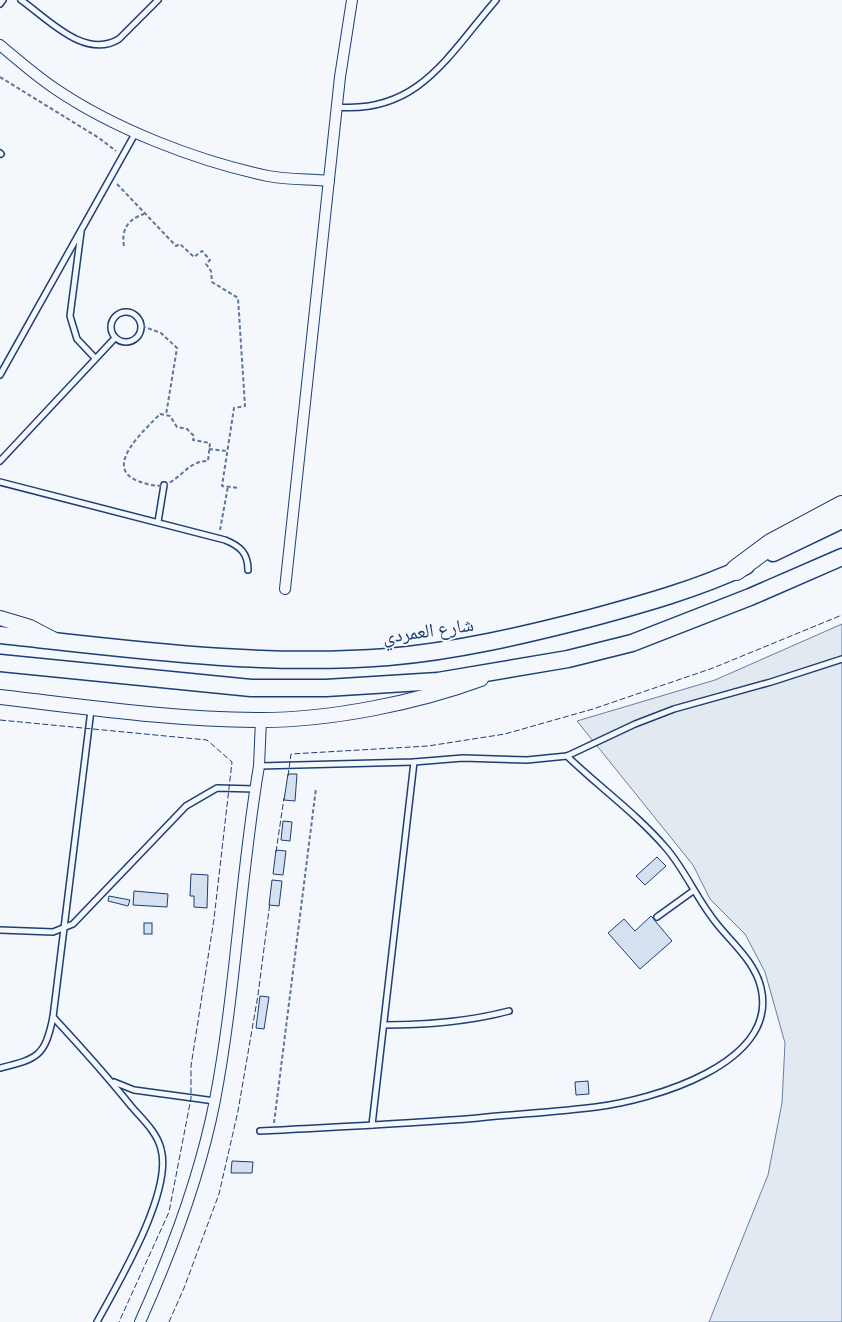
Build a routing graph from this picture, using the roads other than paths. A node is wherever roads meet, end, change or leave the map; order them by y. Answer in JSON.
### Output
{"nodes":[{"id":1,"x":3,"y":0,"type":"edge"},
{"id":2,"x":21,"y":0,"type":"edge"},
{"id":3,"x":158,"y":0,"type":"edge"},
{"id":4,"x":352,"y":0,"type":"edge"},
{"id":5,"x":496,"y":0,"type":"edge"},
{"id":6,"x":0,"y":4,"type":"edge"},
{"id":7,"x":0,"y":45,"type":"edge"},
{"id":8,"x":337,"y":107,"type":"junction"},
{"id":9,"x":136,"y":131,"type":"junction"},
{"id":10,"x":329,"y":181,"type":"junction"},
{"id":11,"x":82,"y":229,"type":"junction"},
{"id":12,"x":115,"y":338,"type":"junction"},
{"id":13,"x":95,"y":358,"type":"junction"},
{"id":14,"x":0,"y":375,"type":"edge"},
{"id":15,"x":0,"y":461,"type":"edge"},
{"id":16,"x":0,"y":482,"type":"edge"},
{"id":17,"x":164,"y":485,"type":"road end"},
{"id":18,"x":842,"y":506,"type":"edge"},
{"id":19,"x":842,"y":520,"type":"edge"},
{"id":20,"x":158,"y":522,"type":"junction"},
{"id":21,"x":842,"y":557,"type":"edge"},
{"id":22,"x":248,"y":570,"type":"dead end"},
{"id":23,"x":736,"y":570,"type":"junction"},
{"id":24,"x":285,"y":589,"type":"dead end"},
{"id":25,"x":0,"y":618,"type":"edge"},
{"id":26,"x":0,"y":635,"type":"edge"},
{"id":27,"x":58,"y":641,"type":"junction"},
{"id":28,"x":842,"y":659,"type":"edge"},
{"id":29,"x":0,"y":663,"type":"edge"},
{"id":30,"x":503,"y":671,"type":"junction"},
{"id":31,"x":0,"y":697,"type":"edge"},
{"id":32,"x":92,"y":707,"type":"junction"},
{"id":33,"x":261,"y":720,"type":"junction"},
{"id":34,"x":567,"y":756,"type":"junction"},
{"id":35,"x":414,"y":762,"type":"junction"},
{"id":36,"x":259,"y":766,"type":"junction"},
{"id":37,"x":255,"y":789,"type":"junction"},
{"id":38,"x":693,"y":891,"type":"junction"},
{"id":39,"x":656,"y":917,"type":"dead end"},
{"id":40,"x":0,"y":930,"type":"edge"},
{"id":41,"x":63,"y":930,"type":"junction"},
{"id":42,"x":509,"y":1011,"type":"dead end"},
{"id":43,"x":53,"y":1017,"type":"junction"},
{"id":44,"x":384,"y":1024,"type":"junction"},
{"id":45,"x":0,"y":1068,"type":"edge"},
{"id":46,"x":111,"y":1081,"type":"junction"},
{"id":47,"x":215,"y":1101,"type":"junction"},
{"id":48,"x":372,"y":1125,"type":"junction"},
{"id":49,"x":260,"y":1131,"type":"dead end"},
{"id":50,"x":97,"y":1322,"type":"edge"},
{"id":51,"x":140,"y":1322,"type":"edge"}],
"edges":[{"from":1,"to":6,"type":"lane"},
{"from":2,"to":3,"type":"lane"},
{"from":4,"to":8,"type":"street"},
{"from":5,"to":8,"type":"lane"},
{"from":7,"to":9,"type":"street"},
{"from":8,"to":10,"type":"street"},
{"from":9,"to":10,"type":"street"},
{"from":9,"to":11,"type":"lane"},
{"from":10,"to":24,"type":"street"},
{"from":11,"to":13,"type":"lane"},
{"from":11,"to":14,"type":"lane"},
{"from":12,"to":12,"type":"lane"},
{"from":12,"to":13,"type":"lane"},
{"from":13,"to":15,"type":"lane"},
{"from":16,"to":20,"type":"lane"},
{"from":17,"to":20,"type":"lane"},
{"from":18,"to":23,"type":"highway"},
{"from":19,"to":23,"type":"main road","name":"شارع العمردي"},
{"from":20,"to":22,"type":"lane"},
{"from":21,"to":30,"type":"main road"},
{"from":23,"to":27,"type":"main road","name":"شارع العمردي"},
{"from":25,"to":27,"type":"street"},
{"from":26,"to":27,"type":"main road","name":"شارع العمردي"},
{"from":28,"to":34,"type":"lane"},
{"from":29,"to":30,"type":"main road"},
{"from":30,"to":33,"type":"street"},
{"from":31,"to":32,"type":"street"},
{"from":32,"to":33,"type":"street"},
{"from":32,"to":41,"type":"lane"},
{"from":33,"to":36,"type":"street"},
{"from":34,"to":35,"type":"lane"},
{"from":34,"to":38,"type":"lane"},
{"from":35,"to":36,"type":"lane"},
{"from":35,"to":44,"type":"lane"},
{"from":36,"to":37,"type":"street"},
{"from":37,"to":41,"type":"lane"},
{"from":37,"to":47,"type":"street"},
{"from":38,"to":39,"type":"lane"},
{"from":38,"to":48,"type":"lane"},
{"from":40,"to":41,"type":"lane"},
{"from":41,"to":43,"type":"lane"},
{"from":42,"to":44,"type":"lane"},
{"from":43,"to":45,"type":"lane"},
{"from":43,"to":46,"type":"lane"},
{"from":44,"to":48,"type":"lane"},
{"from":46,"to":47,"type":"lane"},
{"from":46,"to":50,"type":"lane"},
{"from":47,"to":51,"type":"street"},
{"from":48,"to":49,"type":"lane"}]}
